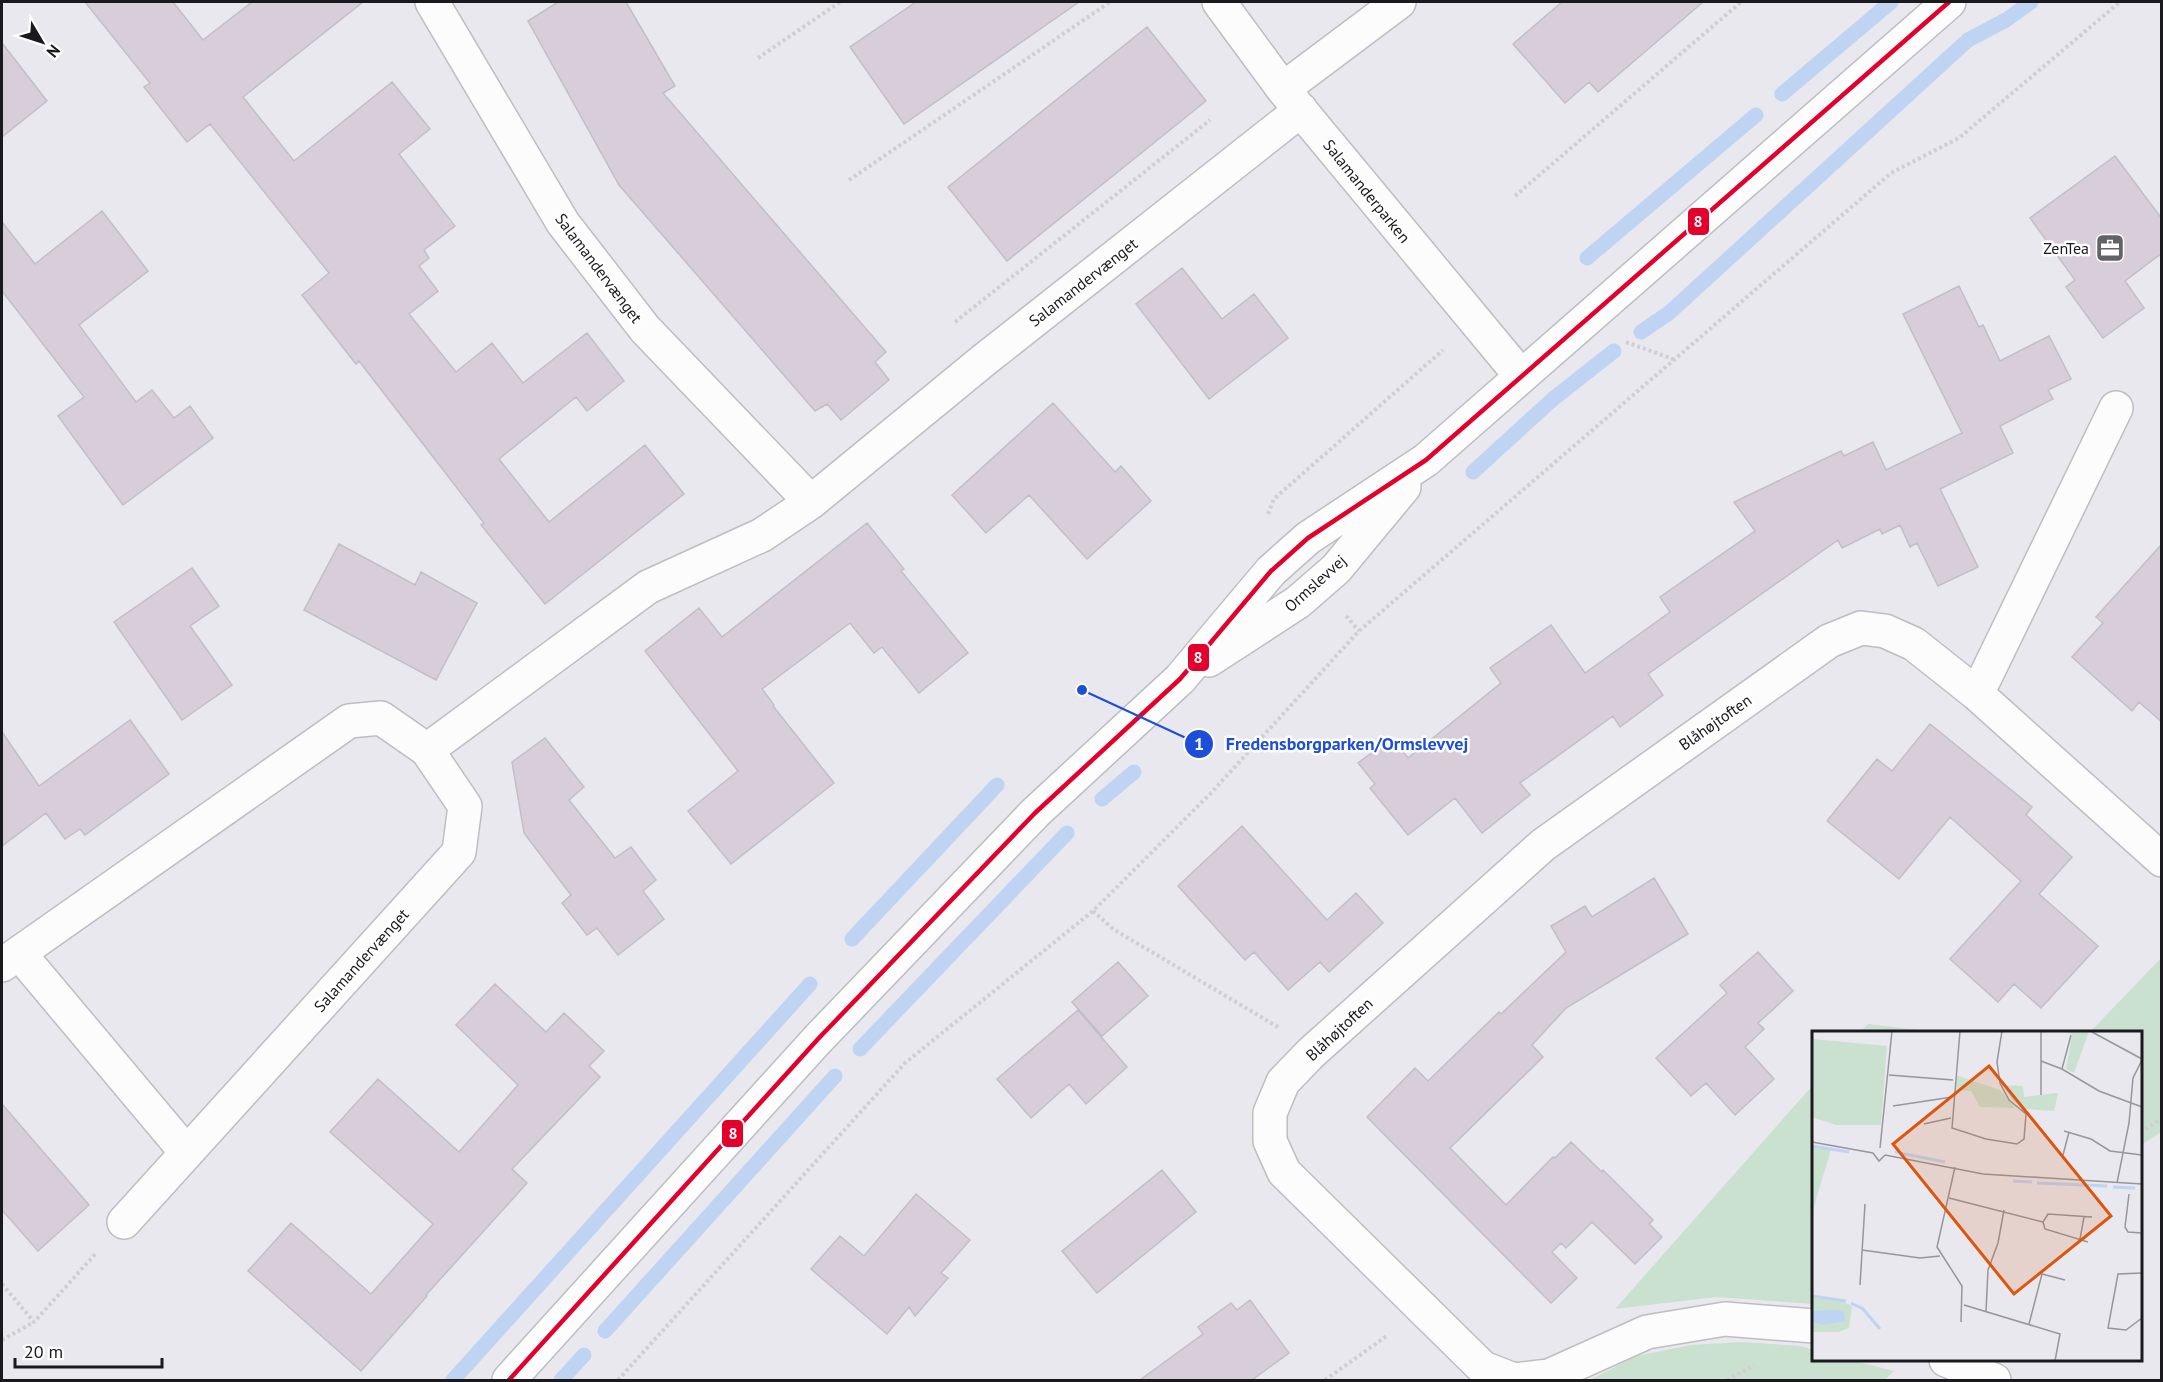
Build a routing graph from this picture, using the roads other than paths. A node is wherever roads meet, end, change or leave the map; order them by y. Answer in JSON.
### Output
{"nodes":[{"id":1,"x":432,"y":2,"type":"edge"},
{"id":2,"x":1220,"y":2,"type":"edge"},
{"id":3,"x":1398,"y":2,"type":"edge"},
{"id":4,"x":1949,"y":2,"type":"edge"},
{"id":5,"x":1292,"y":100,"type":"junction"},
{"id":6,"x":1521,"y":376,"type":"junction"},
{"id":7,"x":2116,"y":408,"type":"dead end"},
{"id":8,"x":811,"y":502,"type":"junction"},
{"id":9,"x":1977,"y":694,"type":"junction"},
{"id":10,"x":427,"y":750,"type":"junction"},
{"id":11,"x":2159,"y":851,"type":"edge"},
{"id":12,"x":10,"y":959,"type":"edge"},
{"id":13,"x":186,"y":1152,"type":"junction"},
{"id":14,"x":124,"y":1222,"type":"road end"},
{"id":15,"x":1812,"y":1326,"type":"edge"},
{"id":16,"x":1951,"y":1361,"type":"edge"},
{"id":17,"x":509,"y":1380,"type":"edge"},
{"id":18,"x":1994,"y":1380,"type":"edge"}],
"edges":[{"from":1,"to":8,"type":"street","name":"Salamandervænget"},
{"from":2,"to":5,"type":"street","name":"Salamanderparken"},
{"from":3,"to":5,"type":"street","name":"Salamandervænget"},
{"from":4,"to":6,"type":"street","name":"Ormslevvej"},
{"from":5,"to":6,"type":"street","name":"Salamanderparken"},
{"from":5,"to":8,"type":"street","name":"Salamandervænget"},
{"from":6,"to":17,"type":"street","name":"Ormslevvej"},
{"from":7,"to":9,"type":"street"},
{"from":8,"to":10,"type":"street","name":"Salamandervænget"},
{"from":9,"to":11,"type":"street","name":"Blåhøjtoften"},
{"from":9,"to":15,"type":"street","name":"Blåhøjtoften"},
{"from":10,"to":12,"type":"street","name":"Salamandervænget"},
{"from":10,"to":13,"type":"street","name":"Salamandervænget"},
{"from":12,"to":13,"type":"street","name":"Salamandervænget"},
{"from":13,"to":14,"type":"street","name":"Salamandervænget"},
{"from":16,"to":18,"type":"street"}]}
